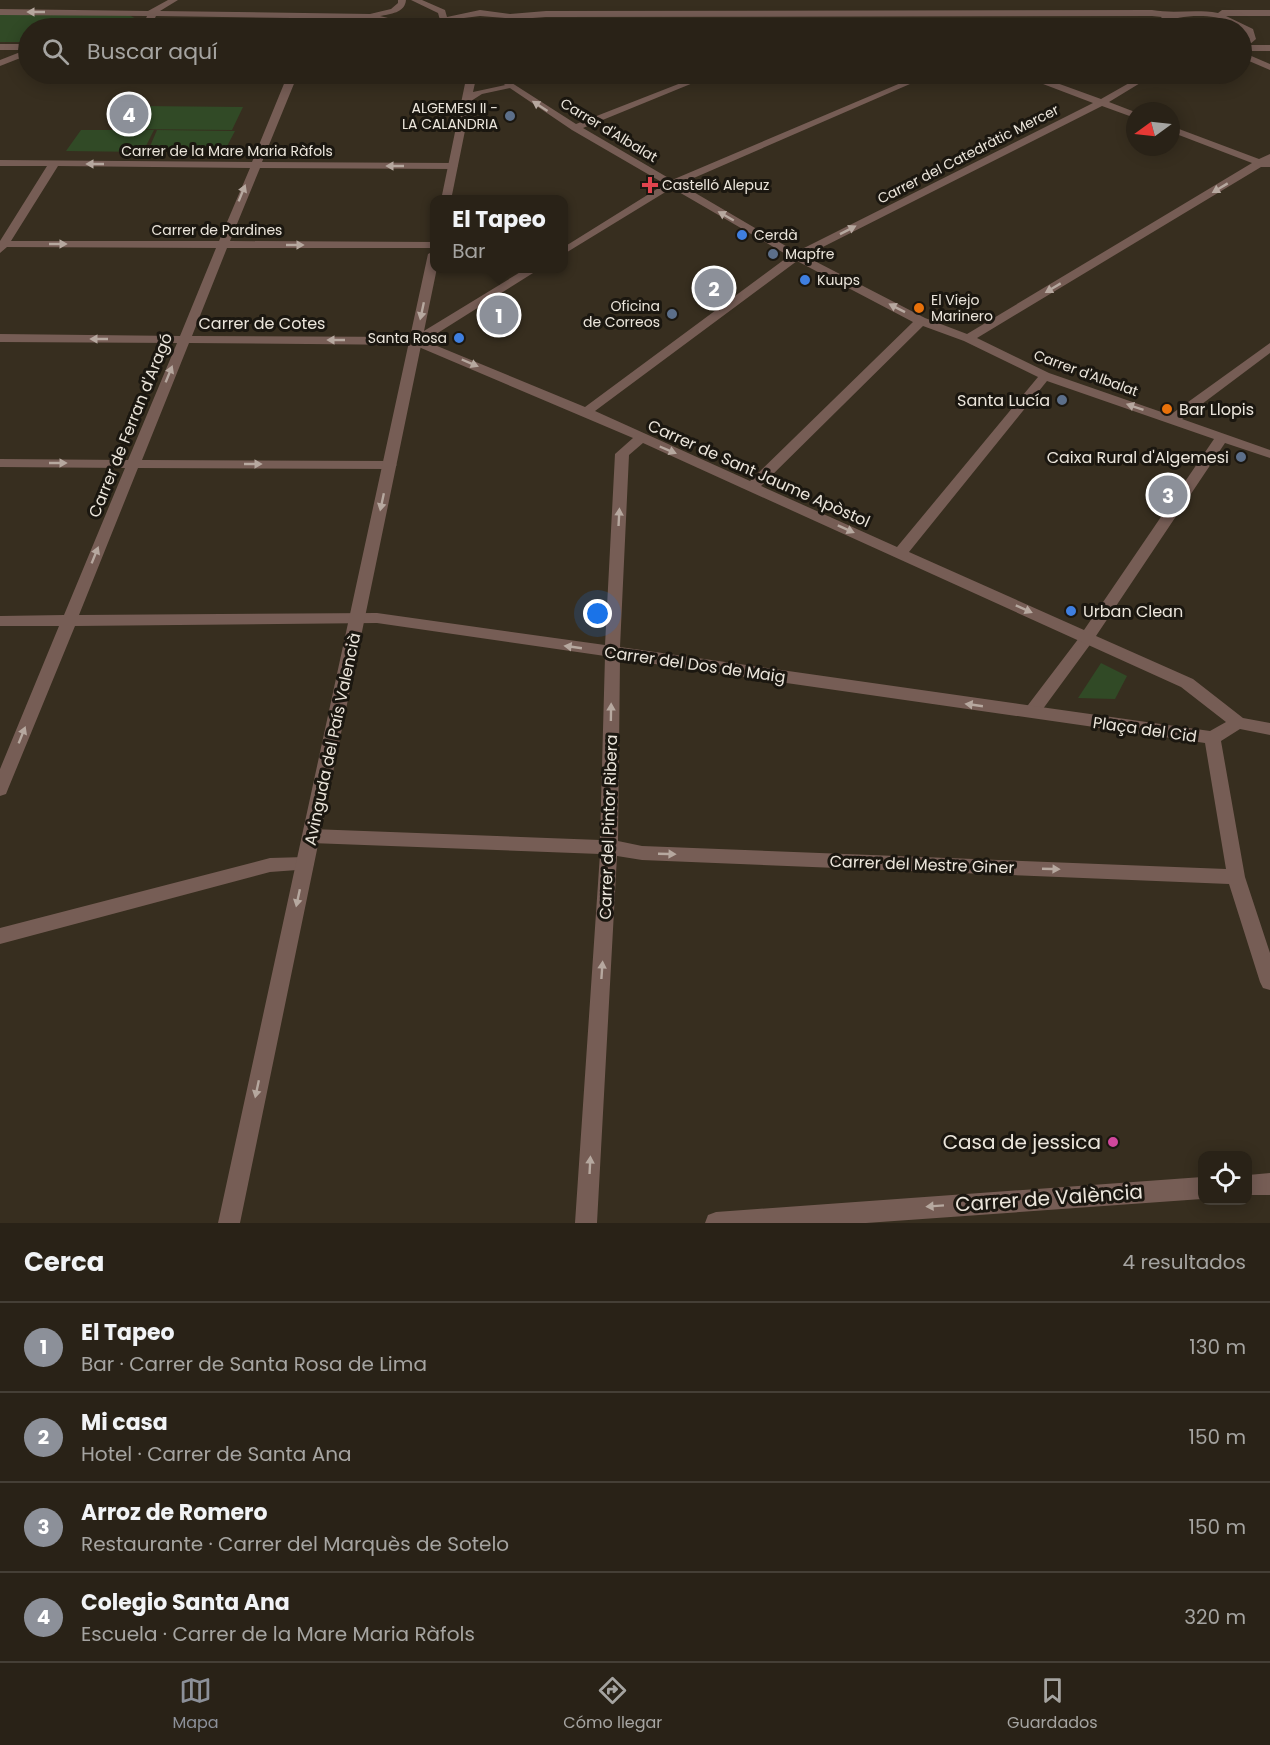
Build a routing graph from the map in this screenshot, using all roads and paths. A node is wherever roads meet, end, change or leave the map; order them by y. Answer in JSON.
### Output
{"nodes":[{"id":1,"x":174,"y":0,"type":"edge"},
{"id":2,"x":402,"y":0,"type":"edge"},
{"id":3,"x":415,"y":0,"type":"edge"},
{"id":4,"x":485,"y":0,"type":"edge"},
{"id":5,"x":94,"y":2,"type":"dead end"},
{"id":6,"x":0,"y":12,"type":"edge"},
{"id":7,"x":67,"y":12,"type":"junction"},
{"id":8,"x":151,"y":13,"type":"junction"},
{"id":9,"x":1270,"y":13,"type":"edge"},
{"id":10,"x":487,"y":14,"type":"junction"},
{"id":11,"x":1205,"y":14,"type":"junction"},
{"id":12,"x":368,"y":16,"type":"junction"},
{"id":13,"x":1170,"y":16,"type":"junction"},
{"id":14,"x":510,"y":17,"type":"joint"},
{"id":15,"x":152,"y":18,"type":"edge"},
{"id":16,"x":376,"y":18,"type":"edge"},
{"id":17,"x":440,"y":18,"type":"edge"},
{"id":18,"x":452,"y":18,"type":"edge"},
{"id":19,"x":1167,"y":18,"type":"edge"},
{"id":20,"x":1224,"y":18,"type":"edge"},
{"id":21,"x":0,"y":47,"type":"edge"},
{"id":22,"x":18,"y":47,"type":"edge"},
{"id":23,"x":1252,"y":47,"type":"edge"},
{"id":24,"x":1270,"y":48,"type":"edge"},
{"id":25,"x":18,"y":56,"type":"edge"},
{"id":26,"x":1252,"y":59,"type":"edge"},
{"id":27,"x":0,"y":63,"type":"edge"},
{"id":28,"x":1270,"y":67,"type":"edge"},
{"id":29,"x":289,"y":84,"type":"edge"},
{"id":30,"x":470,"y":84,"type":"edge"},
{"id":31,"x":506,"y":84,"type":"edge"},
{"id":32,"x":686,"y":84,"type":"edge"},
{"id":33,"x":906,"y":84,"type":"edge"},
{"id":34,"x":1052,"y":84,"type":"edge"},
{"id":35,"x":1134,"y":84,"type":"edge"},
{"id":36,"x":510,"y":87,"type":"junction"},
{"id":37,"x":468,"y":99,"type":"junction"},
{"id":38,"x":1102,"y":102,"type":"junction"},
{"id":39,"x":1126,"y":111,"type":"edge"},
{"id":40,"x":575,"y":128,"type":"junction"},
{"id":41,"x":1180,"y":132,"type":"edge"},
{"id":42,"x":1267,"y":162,"type":"edge"},
{"id":43,"x":0,"y":163,"type":"edge"},
{"id":44,"x":54,"y":164,"type":"junction"},
{"id":45,"x":254,"y":165,"type":"junction"},
{"id":46,"x":453,"y":166,"type":"junction"},
{"id":47,"x":672,"y":184,"type":"junction"},
{"id":48,"x":447,"y":195,"type":"edge"},
{"id":49,"x":221,"y":245,"type":"junction"},
{"id":50,"x":1,"y":246,"type":"edge"},
{"id":51,"x":430,"y":246,"type":"edge"},
{"id":52,"x":568,"y":249,"type":"edge"},
{"id":53,"x":796,"y":256,"type":"junction"},
{"id":54,"x":431,"y":273,"type":"edge"},
{"id":55,"x":528,"y":273,"type":"edge"},
{"id":56,"x":921,"y":321,"type":"junction"},
{"id":57,"x":0,"y":338,"type":"edge"},
{"id":58,"x":968,"y":338,"type":"junction"},
{"id":59,"x":183,"y":339,"type":"junction"},
{"id":60,"x":416,"y":341,"type":"junction"},
{"id":61,"x":1270,"y":347,"type":"edge"},
{"id":62,"x":1045,"y":376,"type":"junction"},
{"id":63,"x":586,"y":412,"type":"junction"},
{"id":64,"x":1172,"y":420,"type":"junction"},
{"id":65,"x":1223,"y":436,"type":"junction"},
{"id":66,"x":641,"y":438,"type":"junction"},
{"id":67,"x":1270,"y":453,"type":"edge"},
{"id":68,"x":0,"y":463,"type":"edge"},
{"id":69,"x":132,"y":464,"type":"junction"},
{"id":70,"x":390,"y":465,"type":"junction"},
{"id":71,"x":752,"y":487,"type":"junction"},
{"id":72,"x":900,"y":553,"type":"junction"},
{"id":73,"x":358,"y":618,"type":"junction"},
{"id":74,"x":0,"y":621,"type":"edge"},
{"id":75,"x":68,"y":621,"type":"junction"},
{"id":76,"x":1087,"y":638,"type":"junction"},
{"id":77,"x":612,"y":652,"type":"junction"},
{"id":78,"x":1031,"y":713,"type":"junction"},
{"id":79,"x":1238,"y":723,"type":"junction"},
{"id":80,"x":1270,"y":729,"type":"edge"},
{"id":81,"x":1212,"y":738,"type":"junction"},
{"id":82,"x":0,"y":789,"type":"edge"},
{"id":83,"x":311,"y":836,"type":"junction"},
{"id":84,"x":609,"y":847,"type":"junction"},
{"id":85,"x":305,"y":864,"type":"junction"},
{"id":86,"x":1236,"y":877,"type":"junction"},
{"id":87,"x":0,"y":936,"type":"edge"},
{"id":88,"x":1270,"y":982,"type":"edge"},
{"id":89,"x":1270,"y":1184,"type":"edge"},
{"id":90,"x":1252,"y":1185,"type":"edge"},
{"id":91,"x":1198,"y":1188,"type":"edge"},
{"id":92,"x":229,"y":1223,"type":"edge"},
{"id":93,"x":586,"y":1223,"type":"edge"},
{"id":94,"x":716,"y":1223,"type":"edge"}],
"edges":[{"from":1,"to":8,"type":"street"},
{"from":2,"to":12,"type":"street"},
{"from":3,"to":17,"type":"street"},
{"from":4,"to":10,"type":"street"},
{"from":5,"to":7,"type":"street"},
{"from":7,"to":6,"type":"street","one_way":true},
{"from":7,"to":8,"type":"street"},
{"from":8,"to":12,"type":"street"},
{"from":8,"to":15,"type":"street"},
{"from":9,"to":11,"type":"street"},
{"from":10,"to":14,"type":"street"},
{"from":10,"to":18,"type":"street"},
{"from":11,"to":13,"type":"street"},
{"from":11,"to":20,"type":"street"},
{"from":12,"to":16,"type":"street"},
{"from":13,"to":14,"type":"street"},
{"from":13,"to":19,"type":"street"},
{"from":21,"to":22,"type":"street"},
{"from":23,"to":24,"type":"street"},
{"from":25,"to":27,"type":"street"},
{"from":26,"to":28,"type":"street"},
{"from":29,"to":45,"type":"street","name":"Carrer de Ferran d'Aragó"},
{"from":30,"to":37,"type":"street"},
{"from":31,"to":36,"type":"street","name":"Carrer d'Albalat"},
{"from":32,"to":40,"type":"street"},
{"from":33,"to":47,"type":"street"},
{"from":34,"to":38,"type":"street"},
{"from":35,"to":38,"type":"street","name":"Carrer del Catedràtic Mercer"},
{"from":36,"to":37,"type":"street"},
{"from":40,"to":36,"type":"street","name":"Carrer d'Albalat","one_way":true},
{"from":37,"to":46,"type":"street"},
{"from":38,"to":39,"type":"street"},
{"from":53,"to":38,"type":"street","name":"Carrer del Catedràtic Mercer","one_way":true},
{"from":40,"to":47,"type":"street","name":"Carrer d'Albalat"},
{"from":41,"to":42,"type":"street"},
{"from":42,"to":58,"type":"street","one_way":true},
{"from":43,"to":44,"type":"street","name":"Carrer de la Mare Maria Ràfols"},
{"from":45,"to":44,"type":"street","name":"Carrer de la Mare Maria Ràfols","one_way":true},
{"from":44,"to":50,"type":"street"},
{"from":46,"to":45,"type":"street","name":"Carrer de la Mare Maria Ràfols","one_way":true},
{"from":49,"to":45,"type":"street","name":"Carrer de Ferran d'Aragó","one_way":true},
{"from":46,"to":48,"type":"street"},
{"from":47,"to":52,"type":"street"},
{"from":53,"to":47,"type":"street","name":"Carrer d'Albalat","one_way":true},
{"from":50,"to":49,"type":"street","name":"Carrer de Pardines","one_way":true},
{"from":49,"to":51,"type":"street","name":"Carrer de Pardines","one_way":true},
{"from":49,"to":59,"type":"street","name":"Carrer de Ferran d'Aragó"},
{"from":56,"to":53,"type":"street","name":"Carrer d'Albalat","one_way":true},
{"from":53,"to":63,"type":"street","name":"Carrer del Catedràtic Mercer"},
{"from":54,"to":60,"type":"street","name":"Avinguda del País Valencià","one_way":true},
{"from":55,"to":60,"type":"street"},
{"from":56,"to":58,"type":"street","name":"Carrer d'Albalat"},
{"from":56,"to":71,"type":"street"},
{"from":59,"to":57,"type":"street","name":"Carrer de Cotes","one_way":true},
{"from":58,"to":62,"type":"street","name":"Carrer d'Albalat"},
{"from":60,"to":59,"type":"street","name":"Carrer de Cotes","one_way":true},
{"from":69,"to":59,"type":"street","name":"Carrer de Ferran d'Aragó","one_way":true},
{"from":60,"to":63,"type":"street","name":"Carrer de Sant Jaume Apòstol","one_way":true},
{"from":60,"to":70,"type":"street","name":"Avinguda del País Valencià"},
{"from":61,"to":64,"type":"street"},
{"from":64,"to":62,"type":"street","name":"Carrer d'Albalat","one_way":true},
{"from":62,"to":72,"type":"street"},
{"from":63,"to":66,"type":"street","name":"Carrer de Sant Jaume Apòstol"},
{"from":64,"to":65,"type":"street","name":"Carrer d'Albalat"},
{"from":65,"to":67,"type":"street","name":"Carrer d'Albalat"},
{"from":65,"to":76,"type":"street"},
{"from":66,"to":71,"type":"street","name":"Carrer de Sant Jaume Apòstol","one_way":true},
{"from":77,"to":66,"type":"street","name":"Carrer del Pintor Ribera","one_way":true},
{"from":68,"to":69,"type":"street","one_way":true},
{"from":69,"to":70,"type":"street","one_way":true},
{"from":75,"to":69,"type":"street","name":"Carrer de Ferran d'Aragó","one_way":true},
{"from":70,"to":73,"type":"street","name":"Avinguda del País Valencià","one_way":true},
{"from":71,"to":72,"type":"street","name":"Carrer de Sant Jaume Apòstol","one_way":true},
{"from":72,"to":76,"type":"street","name":"Carrer de Sant Jaume Apòstol","one_way":true},
{"from":73,"to":75,"type":"street","name":"Carrer del Dos de Maig"},
{"from":77,"to":73,"type":"street","name":"Carrer del Dos de Maig","one_way":true},
{"from":73,"to":83,"type":"street","name":"Avinguda del País Valencià"},
{"from":74,"to":75,"type":"street","name":"Carrer del Dos de Maig"},
{"from":82,"to":75,"type":"street","name":"Carrer de Ferran d'Aragó","one_way":true},
{"from":76,"to":78,"type":"street"},
{"from":76,"to":79,"type":"street"},
{"from":78,"to":77,"type":"street","name":"Carrer del Dos de Maig","one_way":true},
{"from":84,"to":77,"type":"street","name":"Carrer del Pintor Ribera","one_way":true},
{"from":78,"to":81,"type":"street","name":"Plaça del Cid"},
{"from":79,"to":80,"type":"street"},
{"from":79,"to":81,"type":"street","name":"Plaça del Cid"},
{"from":81,"to":86,"type":"street"},
{"from":83,"to":84,"type":"street","name":"Carrer del Mestre Giner"},
{"from":83,"to":85,"type":"street","name":"Avinguda del País Valencià"},
{"from":84,"to":86,"type":"street","name":"Carrer del Mestre Giner","one_way":true},
{"from":93,"to":84,"type":"street","name":"Carrer del Pintor Ribera","one_way":true},
{"from":85,"to":87,"type":"street"},
{"from":85,"to":92,"type":"street","name":"Avinguda del País Valencià","one_way":true},
{"from":86,"to":88,"type":"street"},
{"from":89,"to":90,"type":"street"},
{"from":91,"to":94,"type":"street","name":"Carrer de València","one_way":true}]}
